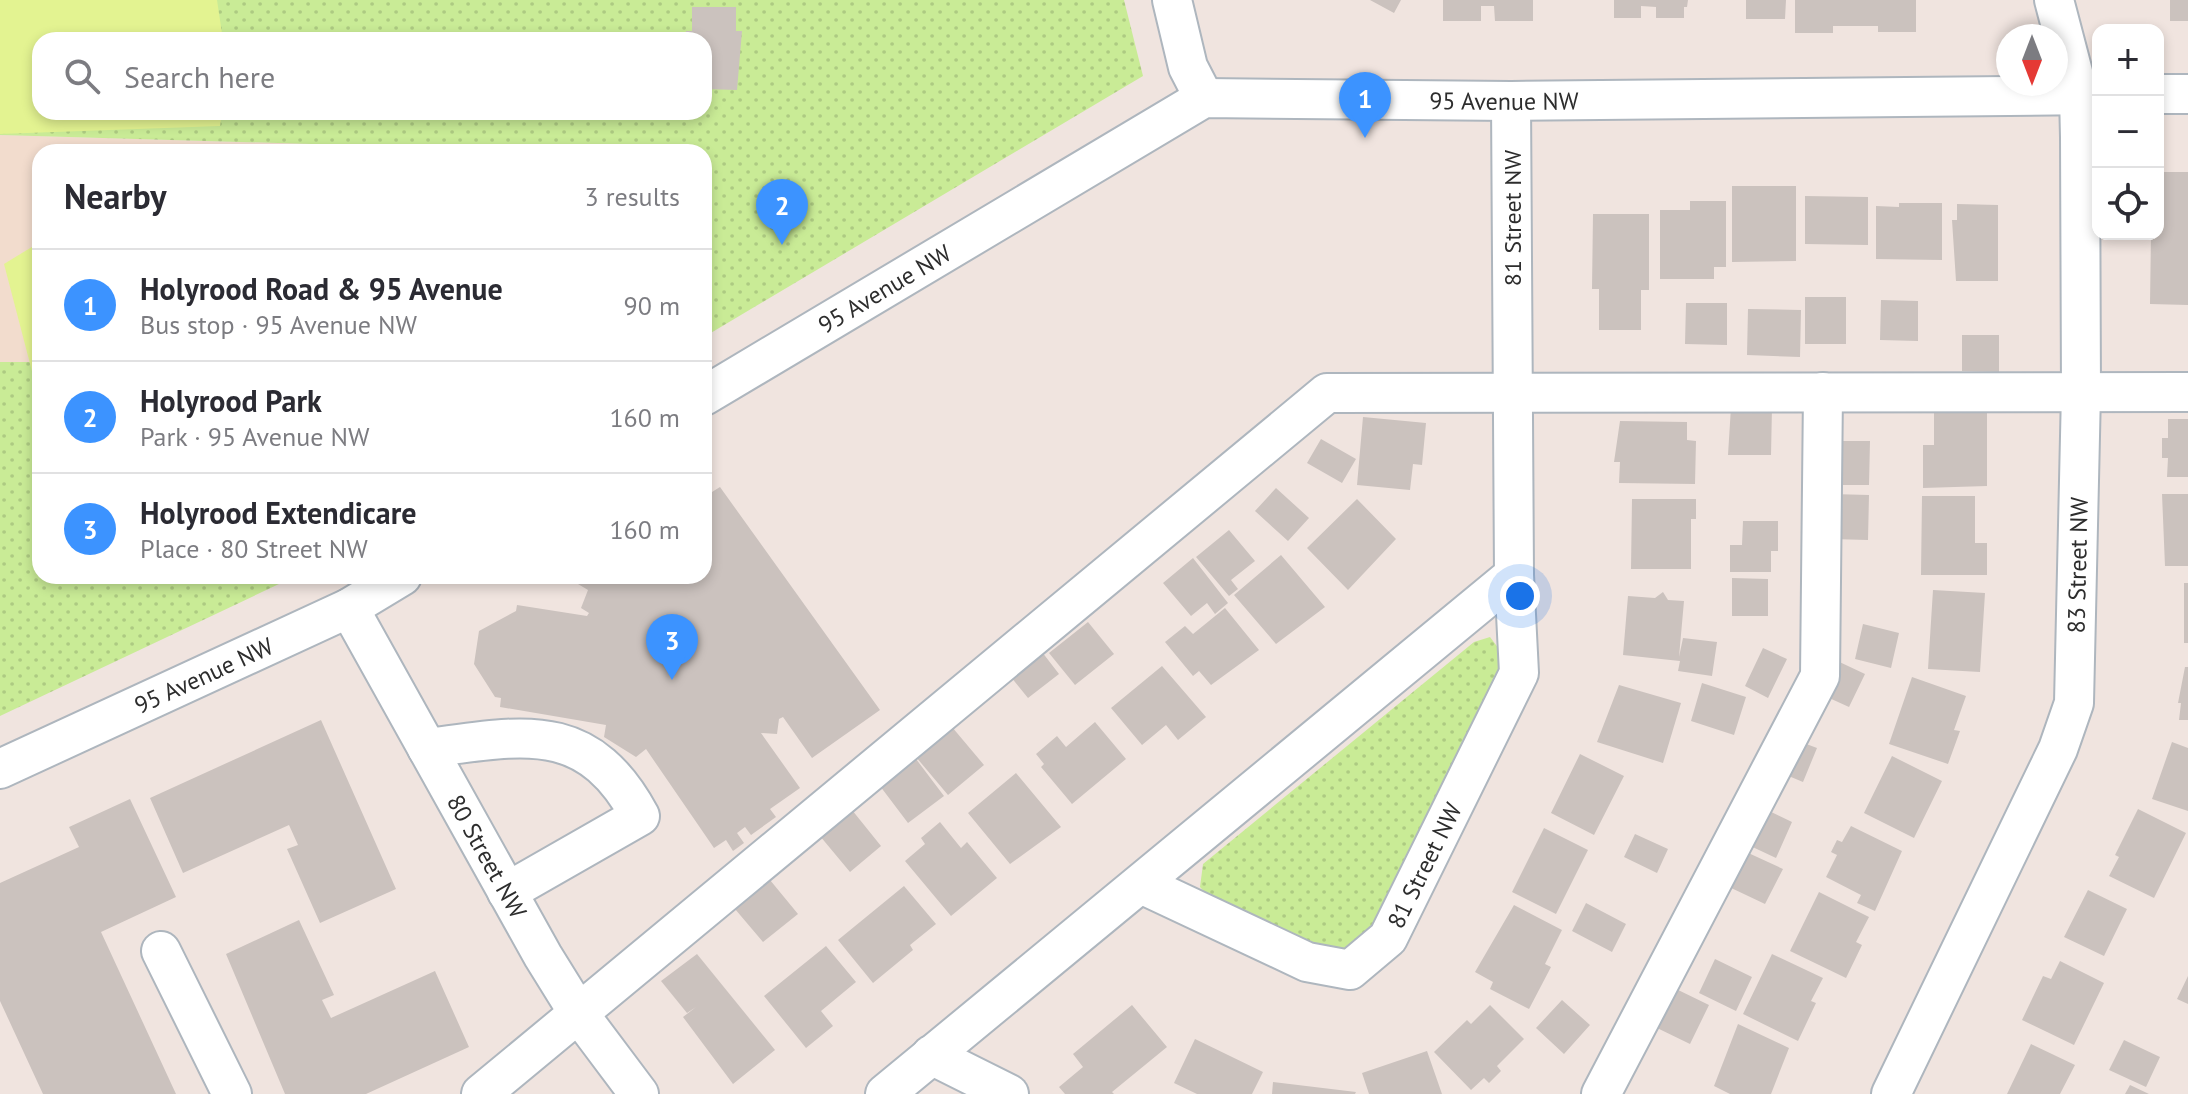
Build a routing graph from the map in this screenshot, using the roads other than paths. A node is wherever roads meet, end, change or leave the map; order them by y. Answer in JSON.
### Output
{"nodes":[{"id":1,"x":1172,"y":0,"type":"edge"},
{"id":2,"x":2054,"y":0,"type":"edge"},
{"id":3,"x":2164,"y":94,"type":"edge"},
{"id":4,"x":2188,"y":94,"type":"edge"},
{"id":5,"x":2088,"y":95,"type":"edge"},
{"id":6,"x":1204,"y":98,"type":"junction"},
{"id":7,"x":1511,"y":101,"type":"junction"},
{"id":8,"x":712,"y":391,"type":"edge"},
{"id":9,"x":1823,"y":392,"type":"junction"},
{"id":10,"x":2081,"y":392,"type":"junction"},
{"id":11,"x":2188,"y":392,"type":"edge"},
{"id":12,"x":1513,"y":393,"type":"junction"},
{"id":13,"x":1514,"y":575,"type":"junction"},
{"id":14,"x":389,"y":584,"type":"edge"},
{"id":15,"x":349,"y":608,"type":"junction"},
{"id":16,"x":427,"y":748,"type":"junction"},
{"id":17,"x":0,"y":769,"type":"edge"},
{"id":18,"x":1141,"y":884,"type":"junction"},
{"id":19,"x":507,"y":892,"type":"junction"},
{"id":20,"x":161,"y":951,"type":"dead end"},
{"id":21,"x":579,"y":1014,"type":"junction"},
{"id":22,"x":931,"y":1055,"type":"junction"},
{"id":23,"x":232,"y":1094,"type":"edge"},
{"id":24,"x":481,"y":1094,"type":"edge"},
{"id":25,"x":639,"y":1094,"type":"edge"},
{"id":26,"x":885,"y":1094,"type":"edge"},
{"id":27,"x":1009,"y":1094,"type":"edge"},
{"id":28,"x":1601,"y":1094,"type":"edge"},
{"id":29,"x":1891,"y":1094,"type":"edge"}],
"edges":[{"from":1,"to":6,"type":"street"},
{"from":2,"to":5,"type":"street","name":"83 Street NW"},
{"from":3,"to":4,"type":"street"},
{"from":5,"to":7,"type":"street","name":"95 Avenue NW"},
{"from":5,"to":10,"type":"street","name":"83 Street NW"},
{"from":6,"to":7,"type":"street","name":"95 Avenue NW"},
{"from":6,"to":8,"type":"street","name":"95 Avenue NW"},
{"from":7,"to":12,"type":"street","name":"81 Street NW"},
{"from":9,"to":10,"type":"street"},
{"from":9,"to":12,"type":"street"},
{"from":9,"to":28,"type":"street"},
{"from":10,"to":11,"type":"street"},
{"from":10,"to":29,"type":"street","name":"83 Street NW"},
{"from":12,"to":13,"type":"street","name":"81 Street NW"},
{"from":12,"to":21,"type":"street"},
{"from":13,"to":18,"type":"street"},
{"from":13,"to":18,"type":"street","name":"81 Street NW"},
{"from":14,"to":15,"type":"street","name":"95 Avenue NW"},
{"from":15,"to":16,"type":"street","name":"80 Street NW"},
{"from":15,"to":17,"type":"street","name":"95 Avenue NW"},
{"from":16,"to":19,"type":"street","name":"80 Street NW"},
{"from":16,"to":19,"type":"street"},
{"from":18,"to":22,"type":"street"},
{"from":19,"to":21,"type":"street","name":"80 Street NW"},
{"from":20,"to":23,"type":"street"},
{"from":21,"to":24,"type":"street"},
{"from":21,"to":25,"type":"street","name":"80 Street NW"},
{"from":22,"to":26,"type":"street"},
{"from":22,"to":27,"type":"street"}]}
